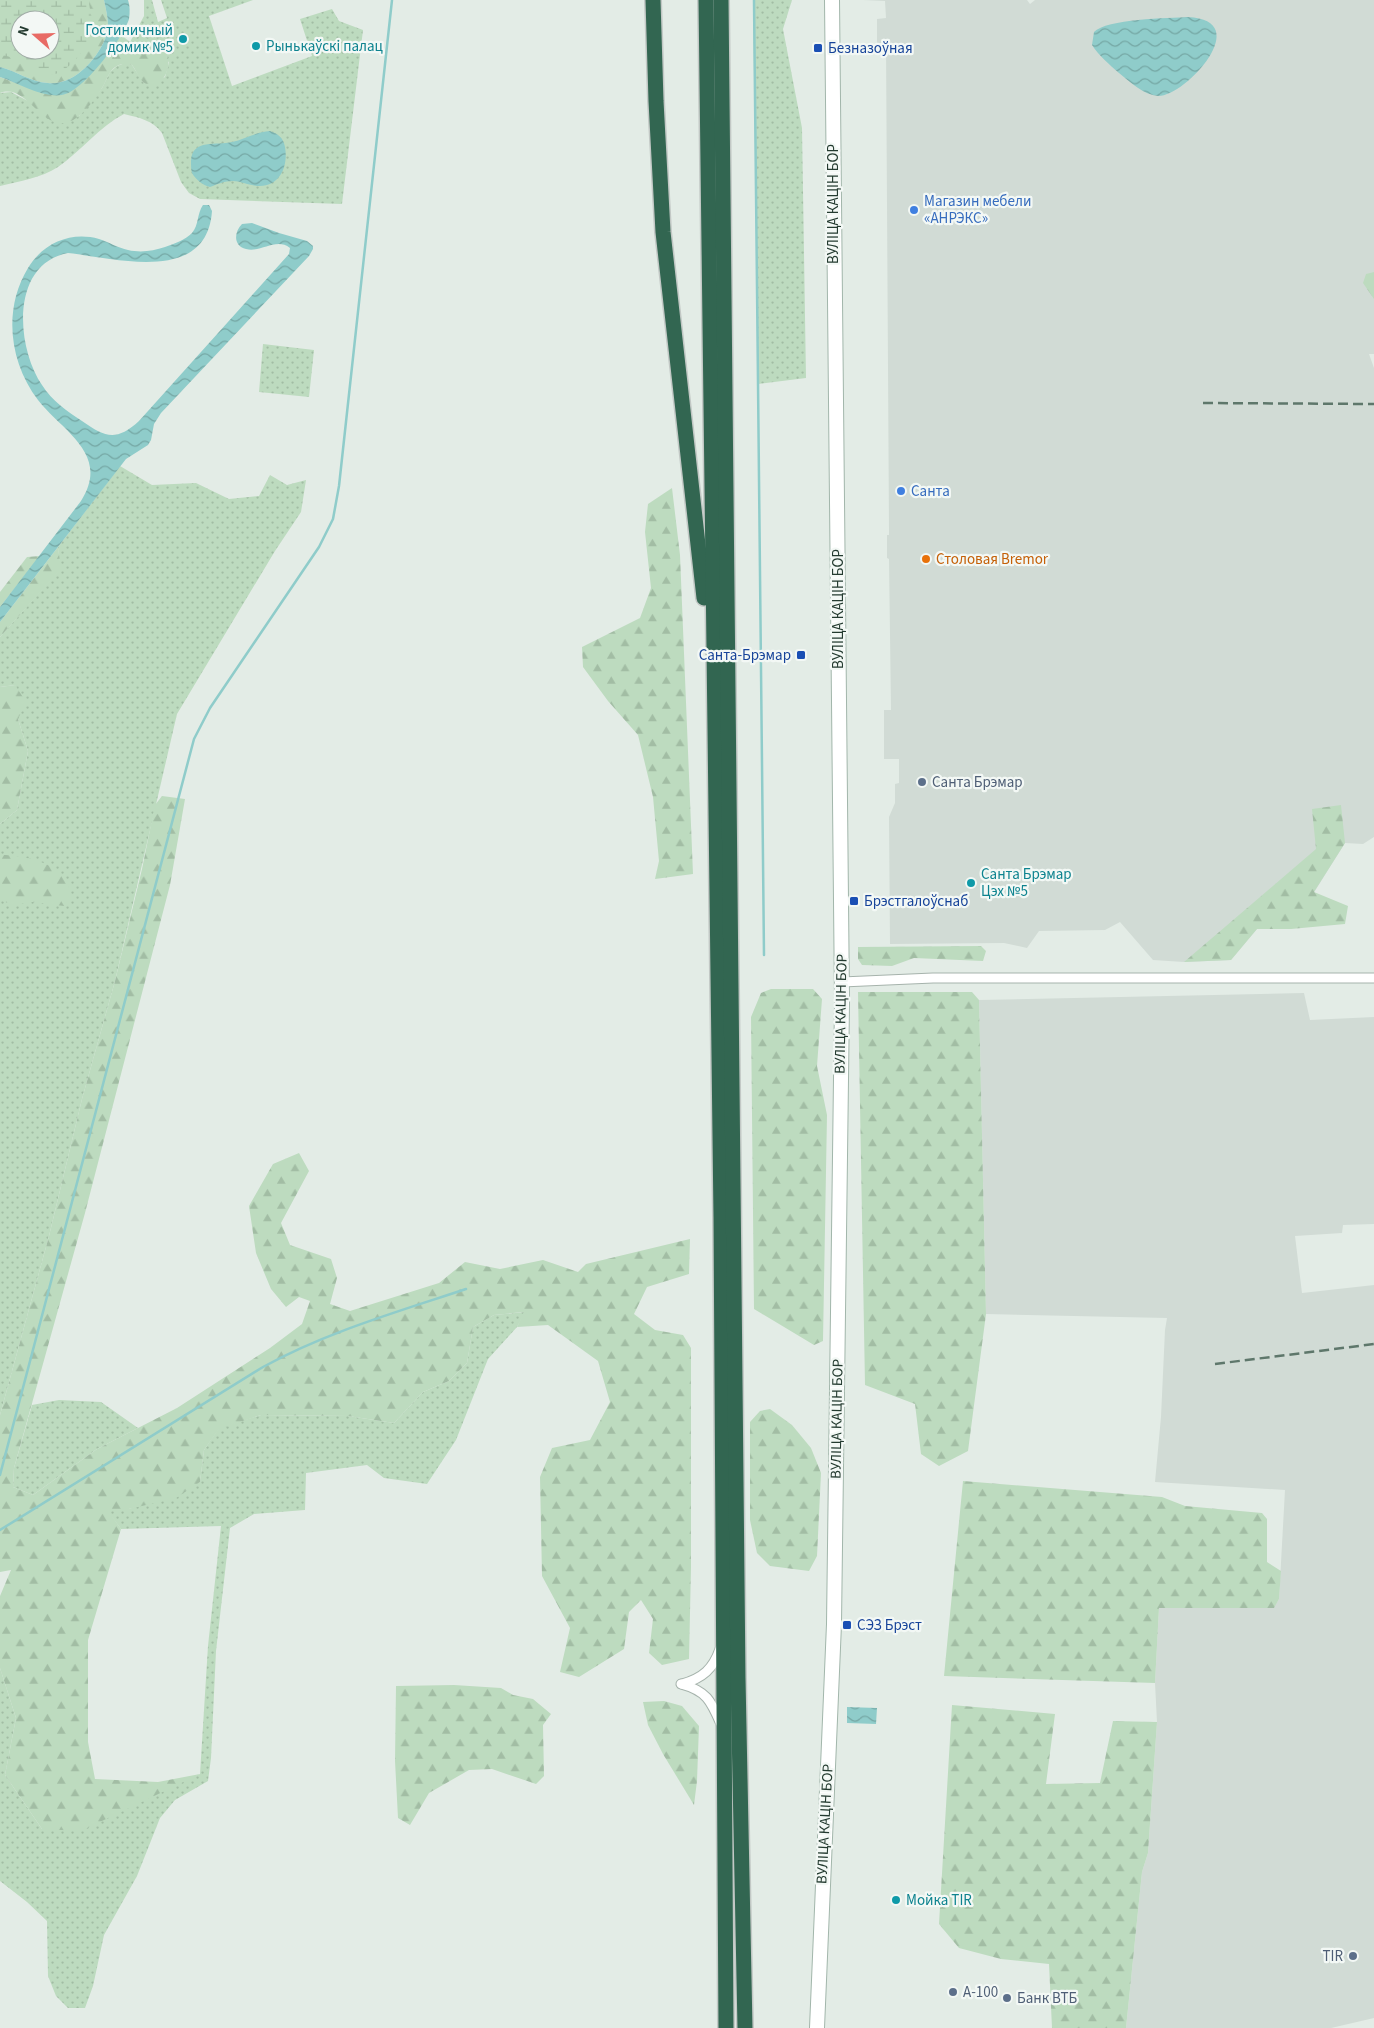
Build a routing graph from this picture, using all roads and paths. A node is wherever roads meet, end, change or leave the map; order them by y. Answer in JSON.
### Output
{"nodes":[{"id":1,"x":653,"y":0,"type":"edge"},
{"id":2,"x":706,"y":0,"type":"edge"},
{"id":3,"x":721,"y":0,"type":"edge"},
{"id":4,"x":832,"y":0,"type":"edge"},
{"id":5,"x":714,"y":696,"type":"junction"},
{"id":6,"x":1374,"y":978,"type":"edge"},
{"id":7,"x":842,"y":982,"type":"junction"},
{"id":8,"x":724,"y":1637,"type":"junction"},
{"id":9,"x":725,"y":1734,"type":"junction"},
{"id":10,"x":726,"y":2028,"type":"edge"},
{"id":11,"x":745,"y":2028,"type":"edge"},
{"id":12,"x":817,"y":2028,"type":"edge"}],
"edges":[{"from":1,"to":5,"type":"highway"},
{"from":2,"to":5,"type":"highway"},
{"from":3,"to":11,"type":"highway"},
{"from":4,"to":7,"type":"main road","name":"ВУЛІЦА КАЦІН БОР"},
{"from":5,"to":8,"type":"highway"},
{"from":6,"to":7,"type":"street"},
{"from":7,"to":12,"type":"main road","name":"ВУЛІЦА КАЦІН БОР"},
{"from":8,"to":9,"type":"highway"},
{"from":8,"to":9,"type":"street"},
{"from":9,"to":10,"type":"highway"}]}
